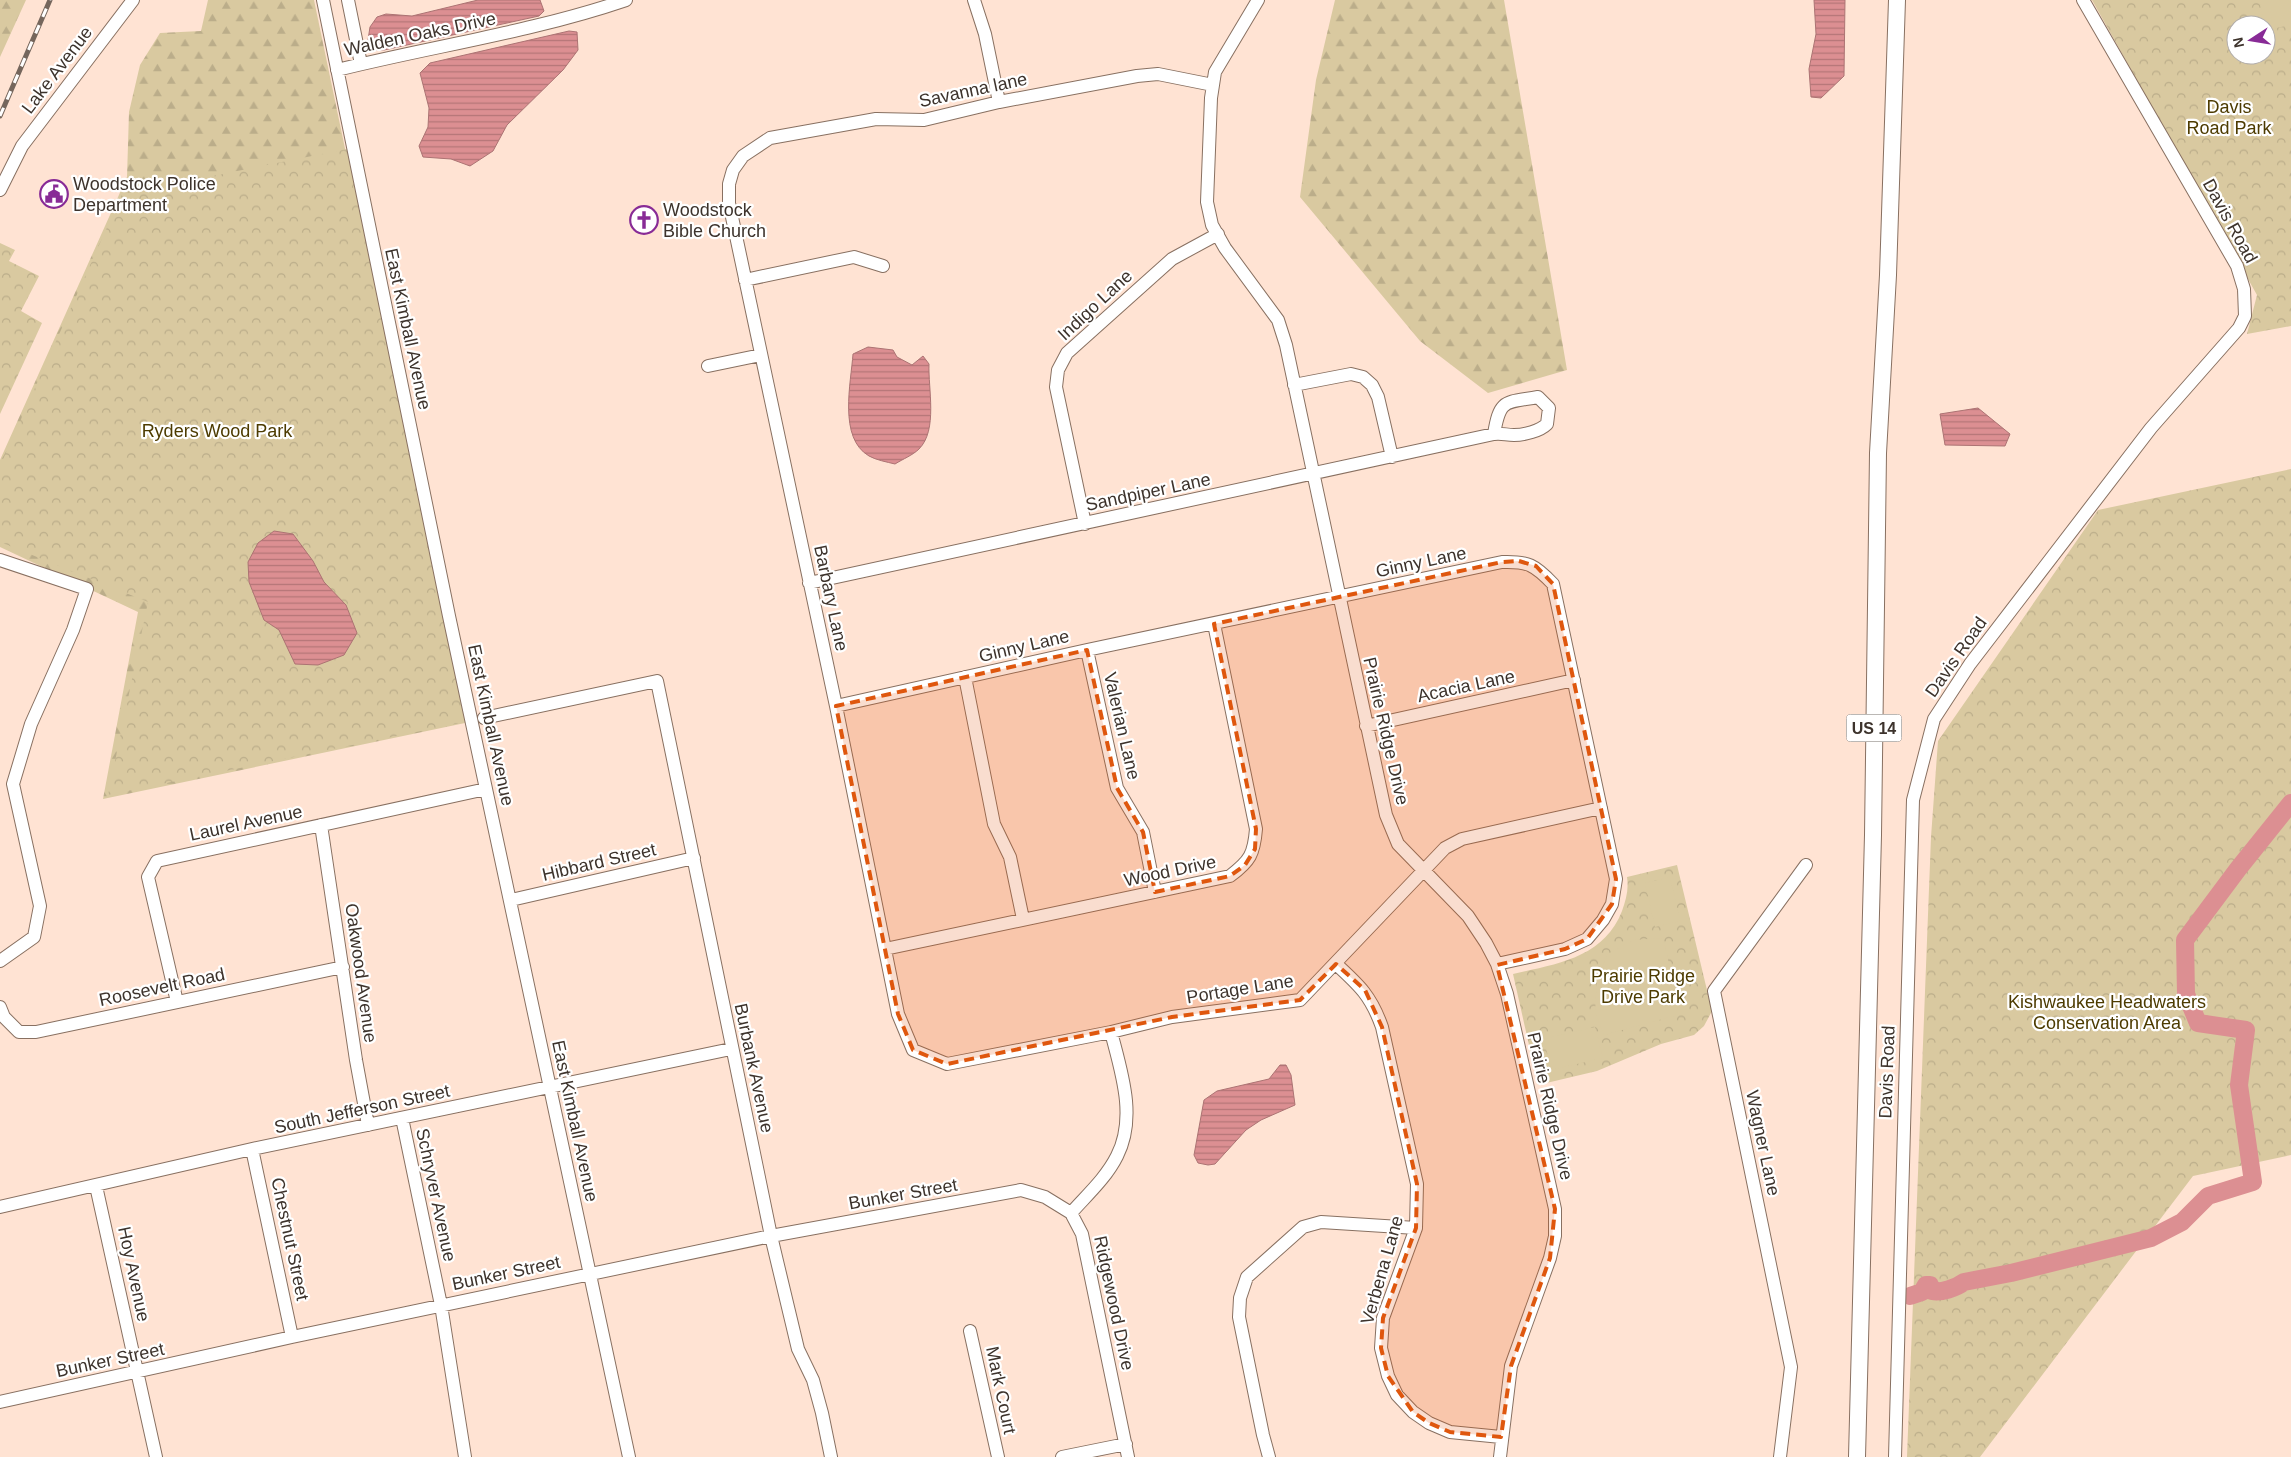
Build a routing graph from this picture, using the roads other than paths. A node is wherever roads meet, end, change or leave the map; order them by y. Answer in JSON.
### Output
{"nodes":[{"id":1,"x":133,"y":0,"type":"edge"},
{"id":2,"x":323,"y":0,"type":"edge"},
{"id":3,"x":348,"y":0,"type":"edge"},
{"id":4,"x":626,"y":0,"type":"edge"},
{"id":5,"x":974,"y":0,"type":"edge"},
{"id":6,"x":1258,"y":0,"type":"edge"},
{"id":7,"x":1897,"y":0,"type":"edge"},
{"id":8,"x":2082,"y":0,"type":"edge"},
{"id":9,"x":361,"y":64,"type":"junction"},
{"id":10,"x":337,"y":70,"type":"junction"},
{"id":11,"x":1213,"y":85,"type":"junction"},
{"id":12,"x":999,"y":102,"type":"junction"},
{"id":13,"x":743,"y":156,"type":"joint"},
{"id":14,"x":0,"y":190,"type":"edge"},
{"id":15,"x":1218,"y":234,"type":"junction"},
{"id":16,"x":883,"y":266,"type":"dead end"},
{"id":17,"x":745,"y":280,"type":"junction"},
{"id":18,"x":761,"y":355,"type":"junction"},
{"id":19,"x":708,"y":366,"type":"dead end"},
{"id":20,"x":1294,"y":385,"type":"junction"},
{"id":21,"x":1494,"y":434,"type":"dead end"},
{"id":22,"x":1392,"y":457,"type":"junction"},
{"id":23,"x":1312,"y":474,"type":"junction"},
{"id":24,"x":1085,"y":524,"type":"junction"},
{"id":25,"x":0,"y":560,"type":"edge"},
{"id":26,"x":809,"y":583,"type":"junction"},
{"id":27,"x":1338,"y":597,"type":"junction"},
{"id":28,"x":1214,"y":624,"type":"junction"},
{"id":29,"x":1087,"y":650,"type":"junction"},
{"id":30,"x":965,"y":677,"type":"junction"},
{"id":31,"x":1574,"y":680,"type":"junction"},
{"id":32,"x":836,"y":706,"type":"junction"},
{"id":33,"x":484,"y":718,"type":"dead end"},
{"id":34,"x":1366,"y":726,"type":"junction"},
{"id":35,"x":486,"y":789,"type":"junction"},
{"id":36,"x":1601,"y":808,"type":"junction"},
{"id":37,"x":322,"y":825,"type":"junction"},
{"id":38,"x":694,"y":858,"type":"junction"},
{"id":39,"x":1806,"y":865,"type":"dead end"},
{"id":40,"x":1423,"y":872,"type":"junction"},
{"id":41,"x":1155,"y":892,"type":"junction"},
{"id":42,"x":511,"y":900,"type":"junction"},
{"id":43,"x":1023,"y":919,"type":"junction"},
{"id":44,"x":885,"y":949,"type":"junction"},
{"id":45,"x":0,"y":961,"type":"edge"},
{"id":46,"x":1336,"y":964,"type":"junction"},
{"id":47,"x":1497,"y":964,"type":"junction"},
{"id":48,"x":343,"y":967,"type":"junction"},
{"id":49,"x":177,"y":1002,"type":"junction"},
{"id":50,"x":0,"y":1007,"type":"edge"},
{"id":51,"x":1111,"y":1032,"type":"junction"},
{"id":52,"x":731,"y":1049,"type":"junction"},
{"id":53,"x":913,"y":1050,"type":"joint"},
{"id":54,"x":550,"y":1088,"type":"junction"},
{"id":55,"x":402,"y":1118,"type":"junction"},
{"id":56,"x":368,"y":1125,"type":"junction"},
{"id":57,"x":252,"y":1149,"type":"junction"},
{"id":58,"x":96,"y":1186,"type":"junction"},
{"id":59,"x":0,"y":1207,"type":"edge"},
{"id":60,"x":1071,"y":1213,"type":"junction"},
{"id":61,"x":1416,"y":1228,"type":"junction"},
{"id":62,"x":771,"y":1236,"type":"junction"},
{"id":63,"x":590,"y":1274,"type":"junction"},
{"id":64,"x":440,"y":1305,"type":"junction"},
{"id":65,"x":970,"y":1331,"type":"dead end"},
{"id":66,"x":292,"y":1337,"type":"junction"},
{"id":67,"x":137,"y":1372,"type":"junction"},
{"id":68,"x":0,"y":1402,"type":"edge"},
{"id":69,"x":1501,"y":1437,"type":"junction"},
{"id":70,"x":1126,"y":1444,"type":"junction"},
{"id":71,"x":156,"y":1457,"type":"edge"},
{"id":72,"x":465,"y":1457,"type":"edge"},
{"id":73,"x":629,"y":1457,"type":"edge"},
{"id":74,"x":831,"y":1457,"type":"edge"},
{"id":75,"x":998,"y":1457,"type":"edge"},
{"id":76,"x":1062,"y":1457,"type":"edge"},
{"id":77,"x":1128,"y":1457,"type":"edge"},
{"id":78,"x":1269,"y":1457,"type":"edge"},
{"id":79,"x":1500,"y":1457,"type":"edge"},
{"id":80,"x":1780,"y":1457,"type":"edge"},
{"id":81,"x":1857,"y":1457,"type":"edge"},
{"id":82,"x":1895,"y":1457,"type":"edge"}],
"edges":[{"from":1,"to":14,"type":"street","name":"Lake Avenue"},
{"from":2,"to":10,"type":"street","name":"East Kimball Avenue"},
{"from":3,"to":9,"type":"street"},
{"from":4,"to":9,"type":"street","name":"Walden Oaks Drive"},
{"from":5,"to":12,"type":"street"},
{"from":6,"to":11,"type":"street","name":"Prairie Ridge Drive"},
{"from":7,"to":81,"type":"main road","number":"US 14"},
{"from":8,"to":82,"type":"street","name":"Davis Road"},
{"from":9,"to":10,"type":"street","name":"Walden Oaks Drive"},
{"from":10,"to":35,"type":"street","name":"East Kimball Avenue"},
{"from":11,"to":12,"type":"street","name":"Savanna lane"},
{"from":11,"to":15,"type":"street","name":"Prairie Ridge Drive"},
{"from":12,"to":13,"type":"street","name":"Savanna lane"},
{"from":13,"to":17,"type":"street","name":"Barbary Lane"},
{"from":15,"to":20,"type":"street","name":"Prairie Ridge Drive"},
{"from":15,"to":24,"type":"street","name":"Indigo Lane"},
{"from":16,"to":17,"type":"street"},
{"from":17,"to":18,"type":"street","name":"Barbary Lane"},
{"from":18,"to":19,"type":"street"},
{"from":18,"to":26,"type":"street","name":"Barbary Lane"},
{"from":20,"to":22,"type":"street"},
{"from":20,"to":23,"type":"street","name":"Prairie Ridge Drive"},
{"from":21,"to":22,"type":"street","name":"Sandpiper Lane"},
{"from":22,"to":23,"type":"street","name":"Sandpiper Lane"},
{"from":23,"to":24,"type":"street","name":"Sandpiper Lane"},
{"from":23,"to":27,"type":"street","name":"Prairie Ridge Drive"},
{"from":24,"to":26,"type":"street","name":"Sandpiper Lane"},
{"from":25,"to":45,"type":"street"},
{"from":26,"to":32,"type":"street","name":"Barbary Lane"},
{"from":27,"to":28,"type":"street","name":"Ginny Lane"},
{"from":27,"to":31,"type":"street","name":"Ginny Lane"},
{"from":27,"to":34,"type":"street","name":"Prairie Ridge Drive"},
{"from":28,"to":29,"type":"street","name":"Ginny Lane"},
{"from":28,"to":41,"type":"street","name":"Wood Drive"},
{"from":29,"to":30,"type":"street","name":"Ginny Lane"},
{"from":29,"to":41,"type":"street","name":"Valerian Lane"},
{"from":30,"to":32,"type":"street","name":"Ginny Lane"},
{"from":30,"to":43,"type":"street"},
{"from":31,"to":34,"type":"street","name":"Acacia Lane"},
{"from":31,"to":36,"type":"street","name":"Ginny Lane"},
{"from":32,"to":44,"type":"street","name":"Barbary Lane"},
{"from":33,"to":38,"type":"street","name":"Burbank Avenue"},
{"from":34,"to":40,"type":"street","name":"Prairie Ridge Drive"},
{"from":35,"to":37,"type":"street","name":"Laurel Avenue"},
{"from":35,"to":42,"type":"street","name":"East Kimball Avenue"},
{"from":36,"to":40,"type":"street","name":"Portage Lane"},
{"from":36,"to":47,"type":"street","name":"Ginny Lane"},
{"from":37,"to":48,"type":"street","name":"Oakwood Avenue"},
{"from":37,"to":49,"type":"street","name":"Laurel Avenue"},
{"from":38,"to":42,"type":"street","name":"Hibbard Street"},
{"from":38,"to":52,"type":"street","name":"Burbank Avenue"},
{"from":39,"to":80,"type":"street","name":"Wagner Lane"},
{"from":40,"to":46,"type":"street","name":"Portage Lane"},
{"from":40,"to":47,"type":"street","name":"Prairie Ridge Drive"},
{"from":41,"to":43,"type":"street","name":"Wood Drive"},
{"from":42,"to":54,"type":"street","name":"East Kimball Avenue"},
{"from":43,"to":44,"type":"street","name":"Wood Drive"},
{"from":44,"to":53,"type":"street","name":"Barbary Lane"},
{"from":46,"to":51,"type":"street","name":"Portage Lane"},
{"from":46,"to":61,"type":"street","name":"Verbena Lane"},
{"from":47,"to":69,"type":"street","name":"Prairie Ridge Drive"},
{"from":48,"to":49,"type":"street","name":"Roosevelt Road"},
{"from":48,"to":56,"type":"street","name":"Oakwood Avenue"},
{"from":49,"to":50,"type":"street","name":"Roosevelt Road"},
{"from":51,"to":53,"type":"street","name":"Portage Lane"},
{"from":51,"to":60,"type":"street"},
{"from":52,"to":54,"type":"street","name":"South Jefferson Street"},
{"from":52,"to":62,"type":"street","name":"Burbank Avenue"},
{"from":54,"to":55,"type":"street","name":"South Jefferson Street"},
{"from":54,"to":63,"type":"street","name":"East Kimball Avenue"},
{"from":55,"to":56,"type":"street","name":"South Jefferson Street"},
{"from":55,"to":64,"type":"street","name":"Schryver Avenue"},
{"from":56,"to":57,"type":"street","name":"South Jefferson Street"},
{"from":57,"to":58,"type":"street","name":"South Jefferson Street"},
{"from":57,"to":66,"type":"street","name":"Chestnut Street"},
{"from":58,"to":59,"type":"street","name":"South Jefferson Street"},
{"from":58,"to":67,"type":"street","name":"Hoy Avenue"},
{"from":60,"to":62,"type":"street","name":"Bunker Street"},
{"from":60,"to":70,"type":"street","name":"Ridgewood Drive"},
{"from":61,"to":69,"type":"street","name":"Verbena Lane"},
{"from":61,"to":78,"type":"street"},
{"from":62,"to":63,"type":"street","name":"Bunker Street"},
{"from":62,"to":74,"type":"street","name":"Burbank Avenue"},
{"from":63,"to":64,"type":"street","name":"Bunker Street"},
{"from":63,"to":73,"type":"street","name":"East Kimball Avenue"},
{"from":64,"to":66,"type":"street","name":"Bunker Street"},
{"from":64,"to":72,"type":"street","name":"Schryver Avenue"},
{"from":65,"to":75,"type":"street","name":"Mark Court"},
{"from":66,"to":67,"type":"street","name":"Bunker Street"},
{"from":67,"to":68,"type":"street","name":"Bunker Street"},
{"from":67,"to":71,"type":"street","name":"Hoy Avenue"},
{"from":69,"to":79,"type":"street","name":"Prairie Ridge Drive"},
{"from":70,"to":76,"type":"street"},
{"from":70,"to":77,"type":"street","name":"Ridgewood Drive"}]}
